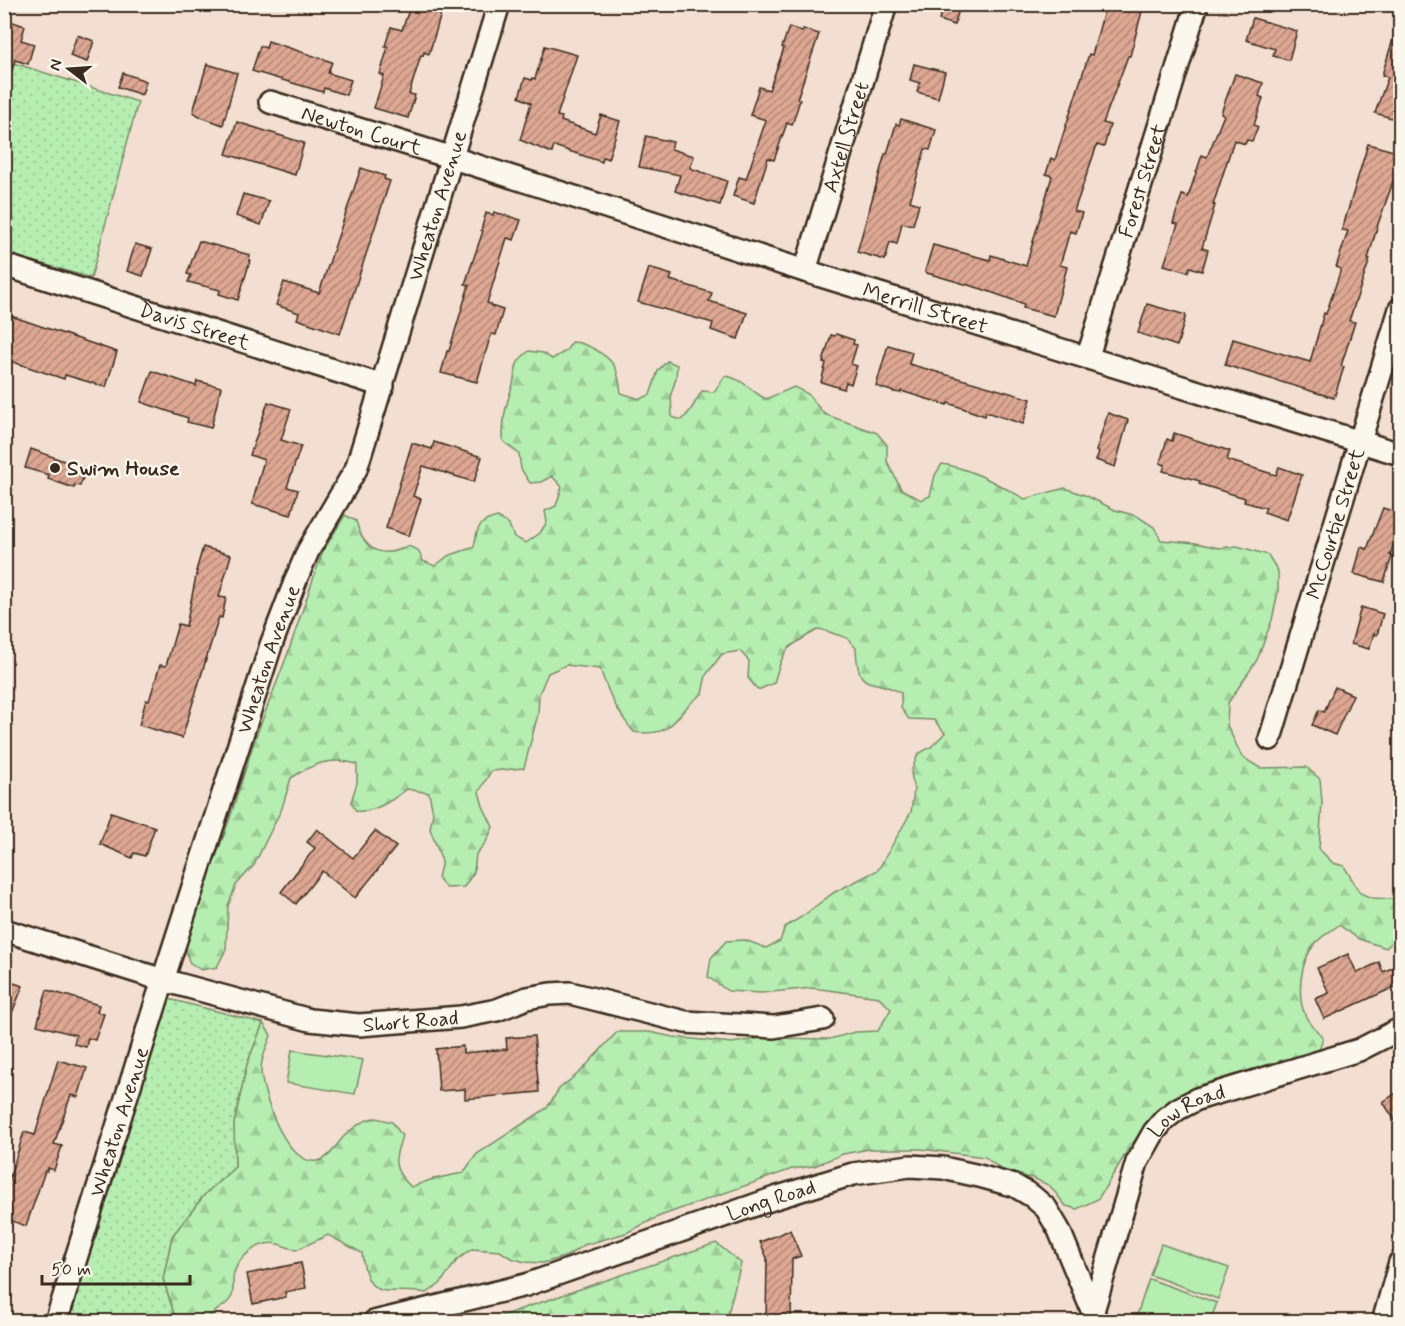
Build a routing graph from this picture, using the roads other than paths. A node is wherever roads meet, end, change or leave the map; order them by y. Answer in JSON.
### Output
{"nodes":[{"id":1,"x":499,"y":4,"type":"edge"},
{"id":2,"x":886,"y":4,"type":"edge"},
{"id":3,"x":1197,"y":4,"type":"edge"},
{"id":4,"x":270,"y":102,"type":"dead end"},
{"id":5,"x":453,"y":158,"type":"junction"},
{"id":6,"x":4,"y":266,"type":"edge"},
{"id":7,"x":805,"y":270,"type":"junction"},
{"id":8,"x":1401,"y":309,"type":"edge"},
{"id":9,"x":1088,"y":356,"type":"junction"},
{"id":10,"x":383,"y":386,"type":"junction"},
{"id":11,"x":1360,"y":441,"type":"junction"},
{"id":12,"x":1401,"y":454,"type":"edge"},
{"id":13,"x":1270,"y":739,"type":"dead end"},
{"id":14,"x":4,"y":930,"type":"edge"},
{"id":15,"x":163,"y":980,"type":"junction"},
{"id":16,"x":823,"y":1019,"type":"dead end"},
{"id":17,"x":1401,"y":1029,"type":"edge"},
{"id":18,"x":1401,"y":1262,"type":"edge"},
{"id":19,"x":1095,"y":1316,"type":"edge"},
{"id":20,"x":56,"y":1322,"type":"edge"},
{"id":21,"x":374,"y":1322,"type":"edge"},
{"id":22,"x":1383,"y":1322,"type":"edge"}],
"edges":[{"from":1,"to":5,"type":"street","name":"Wheaton Avenue"},
{"from":2,"to":7,"type":"street","name":"Axtell Street"},
{"from":3,"to":9,"type":"street","name":"Forest Street"},
{"from":4,"to":5,"type":"street","name":"Newton Court"},
{"from":5,"to":7,"type":"street","name":"Merrill Street"},
{"from":5,"to":10,"type":"street","name":"Wheaton Avenue"},
{"from":6,"to":10,"type":"street","name":"Davis Street"},
{"from":7,"to":9,"type":"street","name":"Merrill Street"},
{"from":8,"to":11,"type":"street","name":"McCourtie Street"},
{"from":9,"to":11,"type":"street","name":"Merrill Street"},
{"from":10,"to":15,"type":"street","name":"Wheaton Avenue"},
{"from":11,"to":12,"type":"street","name":"Merrill Street"},
{"from":11,"to":13,"type":"street","name":"McCourtie Street"},
{"from":14,"to":15,"type":"street","name":"Short Road"},
{"from":15,"to":16,"type":"street","name":"Short Road"},
{"from":15,"to":20,"type":"street","name":"Wheaton Avenue"},
{"from":17,"to":19,"type":"street","name":"Low Road"},
{"from":18,"to":22,"type":"street"},
{"from":19,"to":21,"type":"street","name":"Long Road"}]}
